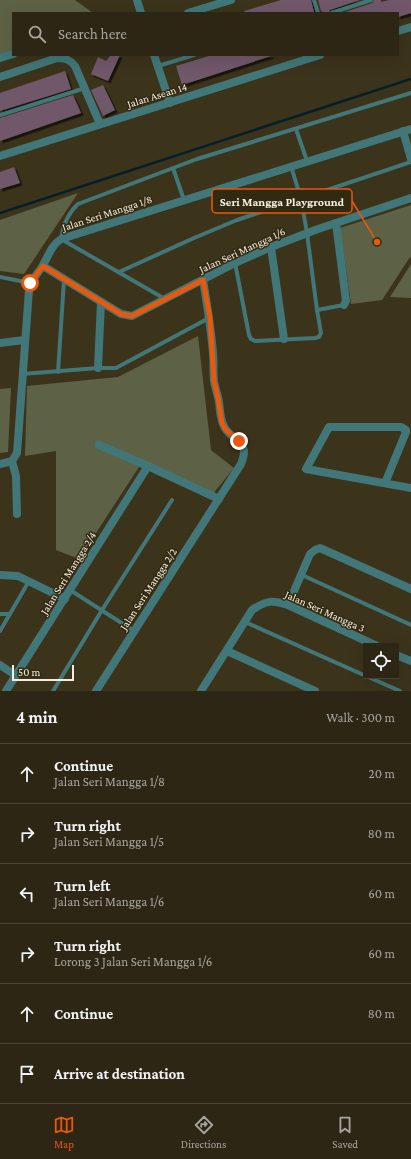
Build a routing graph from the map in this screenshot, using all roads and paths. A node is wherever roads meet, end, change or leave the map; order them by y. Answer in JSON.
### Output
{"nodes":[{"id":1,"x":137,"y":0,"type":"edge"},
{"id":2,"x":231,"y":0,"type":"edge"},
{"id":3,"x":314,"y":0,"type":"edge"},
{"id":4,"x":371,"y":0,"type":"edge"},
{"id":5,"x":141,"y":12,"type":"edge"},
{"id":6,"x":191,"y":12,"type":"edge"},
{"id":7,"x":318,"y":12,"type":"edge"},
{"id":8,"x":334,"y":12,"type":"edge"},
{"id":9,"x":411,"y":27,"type":"edge"},
{"id":10,"x":399,"y":31,"type":"edge"},
{"id":11,"x":12,"y":54,"type":"edge"},
{"id":12,"x":154,"y":56,"type":"edge"},
{"id":13,"x":191,"y":56,"type":"edge"},
{"id":14,"x":317,"y":56,"type":"edge"},
{"id":15,"x":0,"y":58,"type":"edge"},
{"id":16,"x":158,"y":66,"type":"junction"},
{"id":17,"x":0,"y":77,"type":"edge"},
{"id":18,"x":85,"y":88,"type":"junction"},
{"id":19,"x":411,"y":93,"type":"edge"},
{"id":20,"x":170,"y":103,"type":"junction"},
{"id":21,"x":0,"y":115,"type":"edge"},
{"id":22,"x":100,"y":124,"type":"junction"},
{"id":23,"x":296,"y":129,"type":"junction"},
{"id":24,"x":411,"y":129,"type":"edge"},
{"id":25,"x":403,"y":131,"type":"junction"},
{"id":26,"x":0,"y":156,"type":"edge"},
{"id":27,"x":411,"y":159,"type":"edge"},
{"id":28,"x":307,"y":161,"type":"junction"},
{"id":29,"x":411,"y":162,"type":"edge"},
{"id":30,"x":291,"y":166,"type":"junction"},
{"id":31,"x":173,"y":168,"type":"junction"},
{"id":32,"x":411,"y":198,"type":"edge"},
{"id":33,"x":301,"y":199,"type":"junction"},
{"id":34,"x":184,"y":200,"type":"junction"},
{"id":35,"x":336,"y":223,"type":"junction"},
{"id":36,"x":307,"y":233,"type":"junction"},
{"id":37,"x":61,"y":239,"type":"junction"},
{"id":38,"x":271,"y":247,"type":"junction"},
{"id":39,"x":235,"y":263,"type":"junction"},
{"id":40,"x":43,"y":266,"type":"junction"},
{"id":41,"x":119,"y":272,"type":"junction"},
{"id":42,"x":0,"y":276,"type":"edge"},
{"id":43,"x":64,"y":280,"type":"junction"},
{"id":44,"x":203,"y":280,"type":"junction"},
{"id":45,"x":30,"y":283,"type":"junction"},
{"id":46,"x":165,"y":299,"type":"junction"},
{"id":47,"x":101,"y":302,"type":"junction"},
{"id":48,"x":344,"y":305,"type":"joint"},
{"id":49,"x":317,"y":310,"type":"junction"},
{"id":50,"x":210,"y":318,"type":"junction"},
{"id":51,"x":284,"y":339,"type":"junction"},
{"id":52,"x":24,"y":340,"type":"junction"},
{"id":53,"x":0,"y":343,"type":"edge"},
{"id":54,"x":98,"y":368,"type":"junction"},
{"id":55,"x":58,"y":372,"type":"junction"},
{"id":56,"x":22,"y":374,"type":"junction"},
{"id":57,"x":99,"y":445,"type":"dead end"},
{"id":58,"x":12,"y":461,"type":"junction"},
{"id":59,"x":0,"y":464,"type":"edge"},
{"id":60,"x":148,"y":466,"type":"junction"},
{"id":61,"x":385,"y":483,"type":"junction"},
{"id":62,"x":411,"y":488,"type":"edge"},
{"id":63,"x":219,"y":499,"type":"junction"},
{"id":64,"x":172,"y":500,"type":"dead end"},
{"id":65,"x":17,"y":514,"type":"dead end"},
{"id":66,"x":0,"y":575,"type":"edge"},
{"id":67,"x":302,"y":575,"type":"junction"},
{"id":68,"x":30,"y":580,"type":"junction"},
{"id":69,"x":411,"y":589,"type":"edge"},
{"id":70,"x":70,"y":590,"type":"junction"},
{"id":71,"x":65,"y":599,"type":"junction"},
{"id":72,"x":288,"y":605,"type":"junction"},
{"id":73,"x":102,"y":610,"type":"junction"},
{"id":74,"x":0,"y":614,"type":"edge"},
{"id":75,"x":10,"y":614,"type":"junction"},
{"id":76,"x":245,"y":622,"type":"junction"},
{"id":77,"x":411,"y":625,"type":"edge"},
{"id":78,"x":0,"y":631,"type":"edge"},
{"id":79,"x":134,"y":631,"type":"junction"},
{"id":80,"x":370,"y":643,"type":"edge"},
{"id":81,"x":227,"y":651,"type":"junction"},
{"id":82,"x":399,"y":656,"type":"edge"},
{"id":83,"x":411,"y":662,"type":"edge"},
{"id":84,"x":0,"y":665,"type":"edge"},
{"id":85,"x":15,"y":675,"type":"junction"},
{"id":86,"x":363,"y":675,"type":"edge"},
{"id":87,"x":373,"y":679,"type":"edge"},
{"id":88,"x":6,"y":691,"type":"edge"},
{"id":89,"x":53,"y":691,"type":"edge"},
{"id":90,"x":96,"y":691,"type":"edge"},
{"id":91,"x":200,"y":691,"type":"edge"},
{"id":92,"x":315,"y":691,"type":"edge"},
{"id":93,"x":400,"y":691,"type":"edge"}],
"edges":[{"from":1,"to":5,"type":"street"},
{"from":2,"to":6,"type":"street"},
{"from":3,"to":7,"type":"lane"},
{"from":4,"to":8,"type":"lane"},
{"from":9,"to":10,"type":"street"},
{"from":11,"to":15,"type":"street"},
{"from":12,"to":16,"type":"street"},
{"from":13,"to":16,"type":"lane"},
{"from":14,"to":20,"type":"street","name":"Jalan Asean 14"},
{"from":16,"to":20,"type":"street"},
{"from":17,"to":18,"type":"street"},
{"from":18,"to":21,"type":"lane"},
{"from":18,"to":22,"type":"street"},
{"from":19,"to":23,"type":"lane"},
{"from":20,"to":22,"type":"street","name":"Jalan Asean 14"},
{"from":22,"to":26,"type":"street","name":"Jalan Asean 14"},
{"from":23,"to":28,"type":"lane"},
{"from":23,"to":31,"type":"lane"},
{"from":24,"to":25,"type":"street","name":"Jalan Seri Mangga 1/8"},
{"from":25,"to":27,"type":"street"},
{"from":25,"to":28,"type":"street","name":"Jalan Seri Mangga 1/8"},
{"from":28,"to":30,"type":"street","name":"Jalan Seri Mangga 1/8"},
{"from":29,"to":33,"type":"lane"},
{"from":30,"to":33,"type":"lane"},
{"from":30,"to":34,"type":"street","name":"Jalan Seri Mangga 1/8"},
{"from":31,"to":34,"type":"lane"},
{"from":31,"to":37,"type":"lane"},
{"from":32,"to":35,"type":"street","name":"Jalan Seri Mangga 1/6"},
{"from":33,"to":36,"type":"lane"},
{"from":33,"to":41,"type":"lane"},
{"from":34,"to":37,"type":"street","name":"Jalan Seri Mangga 1/8"},
{"from":35,"to":36,"type":"street","name":"Jalan Seri Mangga 1/6"},
{"from":35,"to":48,"type":"street"},
{"from":36,"to":38,"type":"street","name":"Jalan Seri Mangga 1/6"},
{"from":36,"to":49,"type":"lane"},
{"from":37,"to":40,"type":"street","name":"Jalan Seri Mangga 1/8"},
{"from":37,"to":41,"type":"lane"},
{"from":38,"to":39,"type":"street","name":"Jalan Seri Mangga 1/6"},
{"from":38,"to":51,"type":"street"},
{"from":39,"to":44,"type":"street","name":"Jalan Seri Mangga 1/6"},
{"from":39,"to":51,"type":"lane"},
{"from":40,"to":43,"type":"street"},
{"from":40,"to":45,"type":"street","name":"Jalan Seri Mangga 1/8"},
{"from":41,"to":46,"type":"lane"},
{"from":42,"to":45,"type":"lane"},
{"from":43,"to":47,"type":"street"},
{"from":43,"to":55,"type":"lane"},
{"from":44,"to":46,"type":"street","name":"Jalan Seri Mangga 1/6"},
{"from":44,"to":50,"type":"street"},
{"from":45,"to":52,"type":"street"},
{"from":46,"to":47,"type":"street","name":"Jalan Seri Mangga 1/6"},
{"from":47,"to":54,"type":"street"},
{"from":48,"to":49,"type":"lane"},
{"from":49,"to":51,"type":"lane"},
{"from":50,"to":54,"type":"lane"},
{"from":50,"to":63,"type":"street","name":"Jalan Seri Mangga 2/2"},
{"from":52,"to":53,"type":"street"},
{"from":52,"to":56,"type":"street"},
{"from":54,"to":55,"type":"lane"},
{"from":55,"to":56,"type":"lane"},
{"from":56,"to":58,"type":"street"},
{"from":57,"to":60,"type":"street"},
{"from":58,"to":59,"type":"street"},
{"from":58,"to":65,"type":"street"},
{"from":60,"to":63,"type":"street"},
{"from":60,"to":70,"type":"street","name":"Jalan Seri Mangga 2/4"},
{"from":61,"to":61,"type":"street"},
{"from":61,"to":62,"type":"street"},
{"from":63,"to":79,"type":"street","name":"Jalan Seri Mangga 2/2"},
{"from":64,"to":73,"type":"lane"},
{"from":66,"to":68,"type":"street"},
{"from":67,"to":69,"type":"street"},
{"from":67,"to":72,"type":"street"},
{"from":67,"to":77,"type":"lane"},
{"from":68,"to":71,"type":"street"},
{"from":68,"to":75,"type":"lane"},
{"from":70,"to":71,"type":"street","name":"Jalan Seri Mangga 2/4"},
{"from":70,"to":73,"type":"lane"},
{"from":71,"to":85,"type":"street","name":"Jalan Seri Mangga 2/4"},
{"from":72,"to":76,"type":"street","name":"Jalan Seri Mangga 3"},
{"from":72,"to":80,"type":"street","name":"Jalan Seri Mangga 3"},
{"from":73,"to":79,"type":"lane"},
{"from":73,"to":89,"type":"lane"},
{"from":74,"to":75,"type":"lane"},
{"from":75,"to":78,"type":"lane"},
{"from":76,"to":81,"type":"street"},
{"from":76,"to":86,"type":"lane"},
{"from":79,"to":90,"type":"street","name":"Jalan Seri Mangga 2/2"},
{"from":81,"to":91,"type":"street"},
{"from":81,"to":92,"type":"street"},
{"from":82,"to":83,"type":"street"},
{"from":84,"to":85,"type":"street"},
{"from":85,"to":88,"type":"street","name":"Jalan Seri Mangga 2/4"},
{"from":87,"to":93,"type":"lane"}]}
